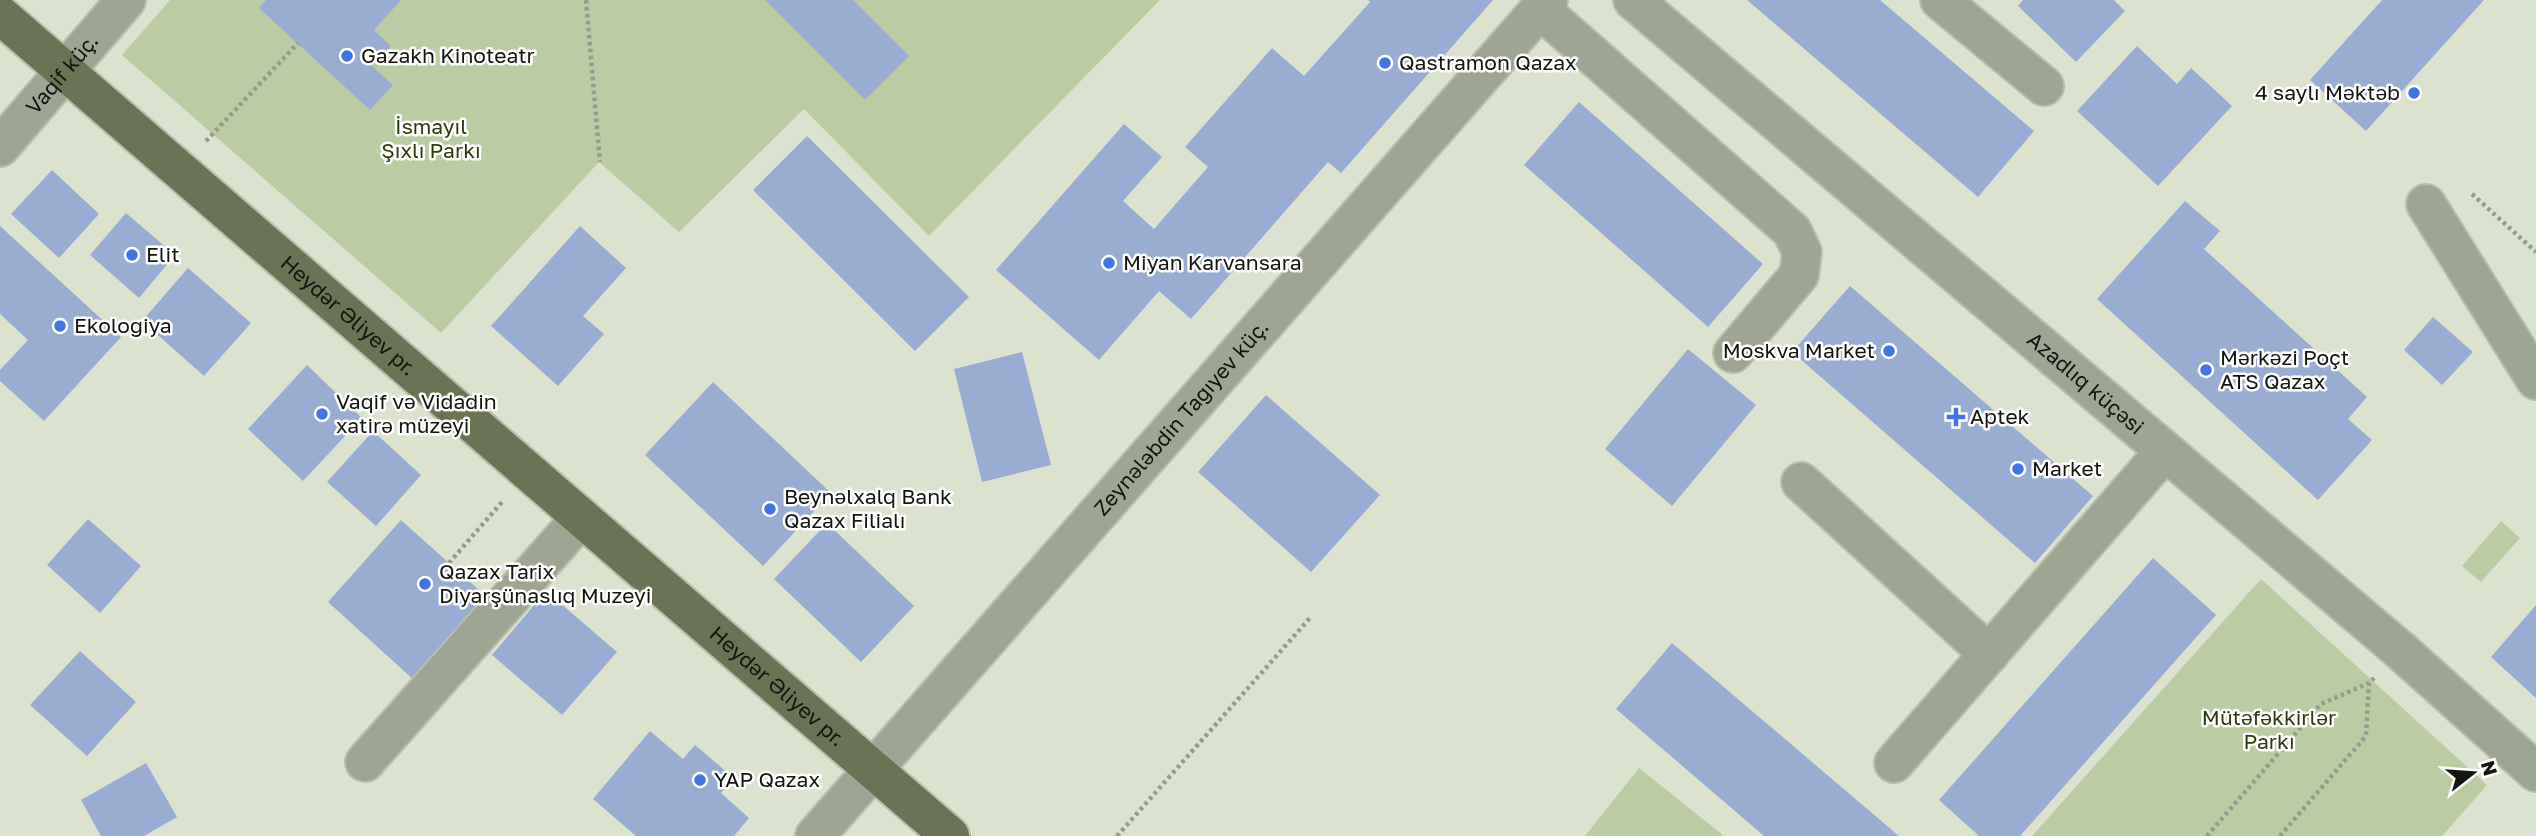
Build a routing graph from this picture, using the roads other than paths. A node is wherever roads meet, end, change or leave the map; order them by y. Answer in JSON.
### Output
{"nodes":[{"id":1,"x":126,"y":0,"type":"edge"},
{"id":2,"x":1633,"y":0,"type":"edge"},
{"id":3,"x":1940,"y":0,"type":"edge"},
{"id":4,"x":1544,"y":4,"type":"edge"},
{"id":5,"x":0,"y":15,"type":"edge"},
{"id":6,"x":66,"y":71,"type":"junction"},
{"id":7,"x":2044,"y":86,"type":"dead end"},
{"id":8,"x":0,"y":147,"type":"edge"},
{"id":9,"x":2426,"y":204,"type":"dead end"},
{"id":10,"x":1733,"y":353,"type":"dead end"},
{"id":11,"x":2536,"y":380,"type":"edge"},
{"id":12,"x":2165,"y":451,"type":"junction"},
{"id":13,"x":1801,"y":482,"type":"dead end"},
{"id":14,"x":581,"y":518,"type":"junction"},
{"id":15,"x":1989,"y":654,"type":"junction"},
{"id":16,"x":365,"y":762,"type":"dead end"},
{"id":17,"x":1895,"y":763,"type":"dead end"},
{"id":18,"x":872,"y":770,"type":"junction"},
{"id":19,"x":2536,"y":772,"type":"edge"},
{"id":20,"x":815,"y":836,"type":"edge"},
{"id":21,"x":950,"y":836,"type":"edge"}],
"edges":[{"from":1,"to":6,"type":"street","name":"Vaqif küç."},
{"from":2,"to":12,"type":"street","name":"Azadlıq küçəsi"},
{"from":3,"to":7,"type":"street"},
{"from":4,"to":10,"type":"street"},
{"from":4,"to":18,"type":"street","name":"Zeynələbdin Tağıyev küç."},
{"from":5,"to":6,"type":"main road","name":"Heydər Əliyev pr."},
{"from":6,"to":8,"type":"street","name":"Vaqif küç."},
{"from":6,"to":14,"type":"main road","name":"Heydər Əliyev pr."},
{"from":9,"to":11,"type":"street"},
{"from":12,"to":15,"type":"street"},
{"from":12,"to":19,"type":"street","name":"Azadlıq küçəsi"},
{"from":13,"to":15,"type":"street"},
{"from":14,"to":16,"type":"street"},
{"from":14,"to":18,"type":"main road","name":"Heydər Əliyev pr."},
{"from":15,"to":17,"type":"street"},
{"from":18,"to":20,"type":"street","name":"Zeynələbdin Tağıyev küç."},
{"from":18,"to":21,"type":"main road","name":"Heydər Əliyev pr."}]}
